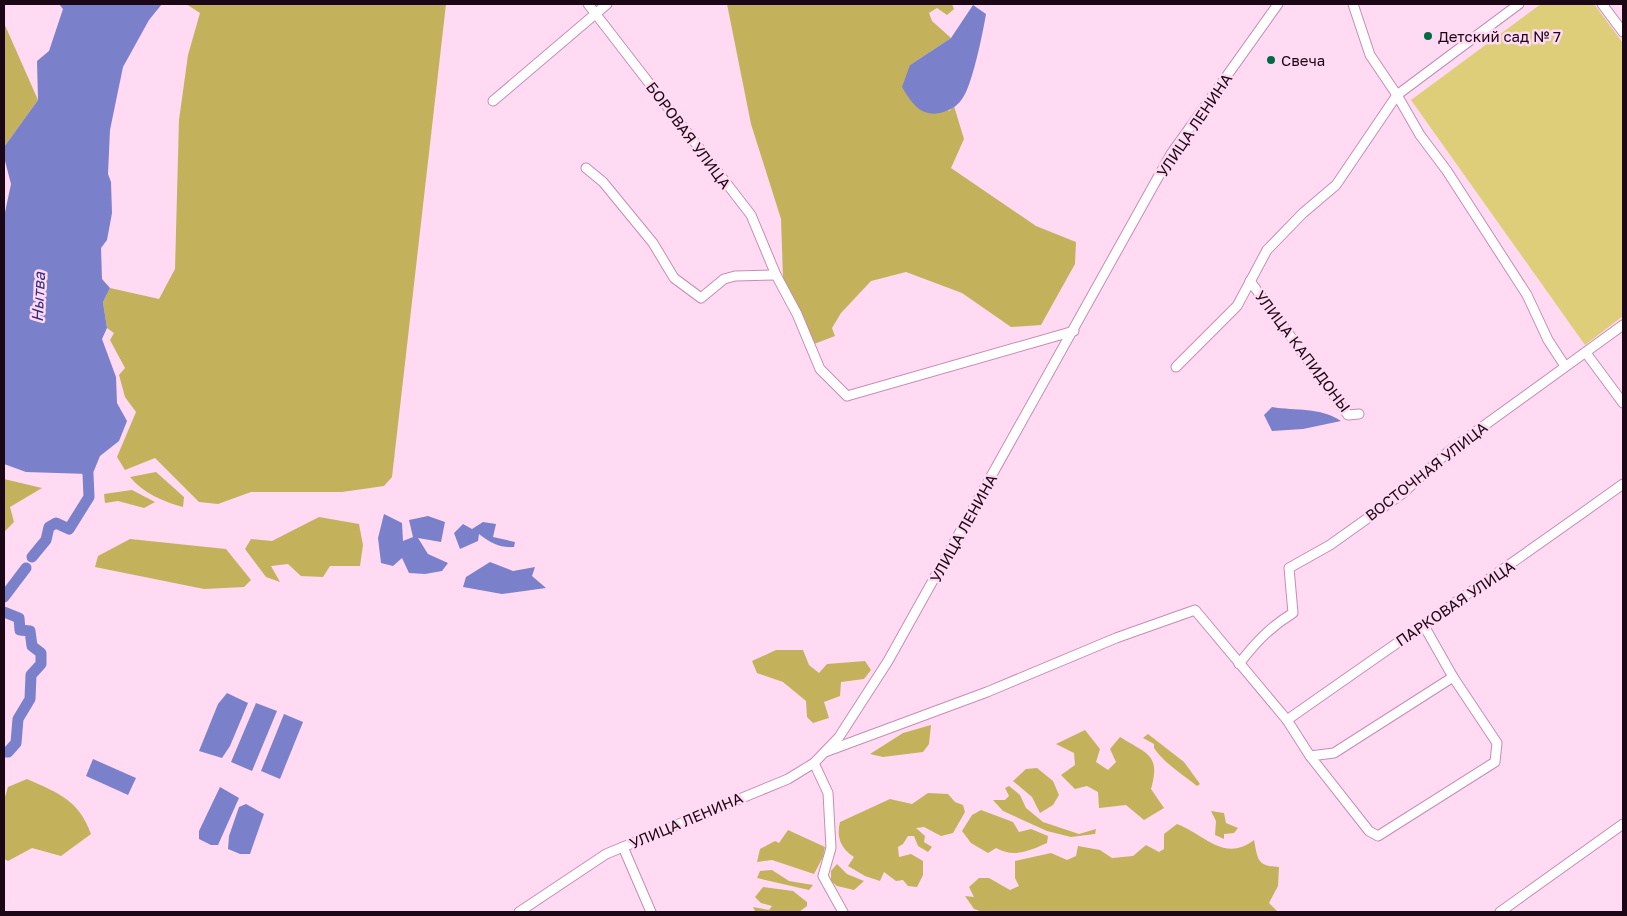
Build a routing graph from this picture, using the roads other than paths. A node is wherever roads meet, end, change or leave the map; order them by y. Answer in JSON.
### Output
{"nodes":[{"id":1,"x":588,"y":4,"type":"edge"},
{"id":2,"x":607,"y":4,"type":"edge"},
{"id":3,"x":1278,"y":4,"type":"edge"},
{"id":4,"x":1353,"y":4,"type":"edge"},
{"id":5,"x":1519,"y":4,"type":"edge"},
{"id":6,"x":1602,"y":4,"type":"edge"},
{"id":7,"x":596,"y":13,"type":"junction"},
{"id":8,"x":1623,"y":32,"type":"edge"},
{"id":9,"x":1397,"y":95,"type":"junction"},
{"id":10,"x":493,"y":101,"type":"dead end"},
{"id":11,"x":586,"y":168,"type":"dead end"},
{"id":12,"x":776,"y":274,"type":"junction"},
{"id":13,"x":1250,"y":281,"type":"junction"},
{"id":14,"x":1623,"y":325,"type":"edge"},
{"id":15,"x":1074,"y":330,"type":"junction"},
{"id":16,"x":1586,"y":353,"type":"junction"},
{"id":17,"x":1565,"y":366,"type":"junction"},
{"id":18,"x":1176,"y":367,"type":"dead end"},
{"id":19,"x":1623,"y":403,"type":"edge"},
{"id":20,"x":1359,"y":414,"type":"dead end"},
{"id":21,"x":1623,"y":484,"type":"edge"},
{"id":22,"x":1423,"y":624,"type":"junction"},
{"id":23,"x":1239,"y":664,"type":"junction"},
{"id":24,"x":1453,"y":677,"type":"junction"},
{"id":25,"x":1287,"y":720,"type":"junction"},
{"id":26,"x":823,"y":753,"type":"junction"},
{"id":27,"x":1310,"y":756,"type":"junction"},
{"id":28,"x":814,"y":763,"type":"junction"},
{"id":29,"x":1623,"y":824,"type":"edge"},
{"id":30,"x":623,"y":847,"type":"junction"},
{"id":31,"x":519,"y":912,"type":"edge"},
{"id":32,"x":651,"y":912,"type":"edge"},
{"id":33,"x":843,"y":912,"type":"edge"},
{"id":34,"x":1500,"y":912,"type":"edge"}],
"edges":[{"from":1,"to":7,"type":"street","name":"БОРОВАЯ УЛИЦА"},
{"from":2,"to":7,"type":"street"},
{"from":3,"to":15,"type":"street","name":"УЛИЦА ЛЕНИНА"},
{"from":4,"to":9,"type":"street"},
{"from":5,"to":9,"type":"street"},
{"from":6,"to":8,"type":"street"},
{"from":7,"to":10,"type":"street"},
{"from":7,"to":12,"type":"street","name":"БОРОВАЯ УЛИЦА"},
{"from":9,"to":13,"type":"street"},
{"from":9,"to":17,"type":"street"},
{"from":11,"to":12,"type":"street"},
{"from":12,"to":15,"type":"street","name":"БОРОВАЯ УЛИЦА"},
{"from":13,"to":18,"type":"street"},
{"from":13,"to":20,"type":"street","name":"УЛИЦА КАПИДОНЫ"},
{"from":14,"to":16,"type":"street","name":"ВОСТОЧНАЯ УЛИЦА"},
{"from":15,"to":26,"type":"street","name":"УЛИЦА ЛЕНИНА"},
{"from":16,"to":17,"type":"street","name":"ВОСТОЧНАЯ УЛИЦА"},
{"from":16,"to":19,"type":"street"},
{"from":17,"to":23,"type":"street","name":"ВОСТОЧНАЯ УЛИЦА"},
{"from":21,"to":22,"type":"street","name":"ПАРКОВАЯ УЛИЦА"},
{"from":22,"to":24,"type":"street"},
{"from":22,"to":25,"type":"street","name":"ПАРКОВАЯ УЛИЦА"},
{"from":23,"to":25,"type":"street"},
{"from":23,"to":26,"type":"street"},
{"from":24,"to":27,"type":"street"},
{"from":24,"to":27,"type":"street"},
{"from":25,"to":27,"type":"street"},
{"from":26,"to":28,"type":"street","name":"УЛИЦА ЛЕНИНА"},
{"from":28,"to":30,"type":"street","name":"УЛИЦА ЛЕНИНА"},
{"from":28,"to":33,"type":"street"},
{"from":29,"to":34,"type":"street"},
{"from":30,"to":31,"type":"street","name":"УЛИЦА ЛЕНИНА"},
{"from":30,"to":32,"type":"street"}]}
